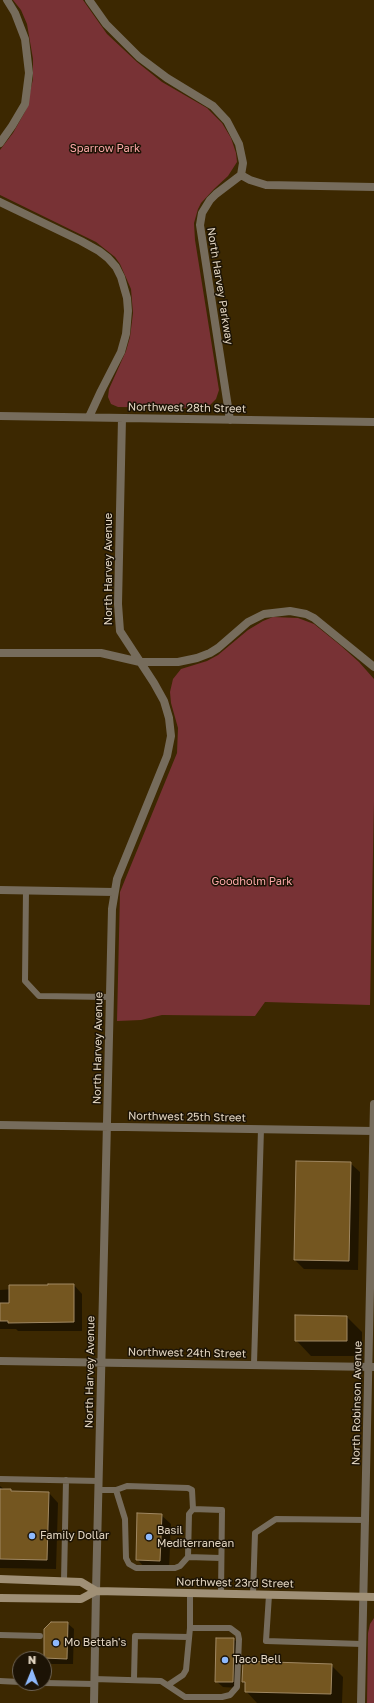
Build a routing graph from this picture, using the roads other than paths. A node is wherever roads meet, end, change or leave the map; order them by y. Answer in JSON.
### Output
{"nodes":[{"id":1,"x":6,"y":0,"type":"edge"},
{"id":2,"x":89,"y":0,"type":"edge"},
{"id":3,"x":0,"y":143,"type":"edge"},
{"id":4,"x":241,"y":175,"type":"junction"},
{"id":5,"x":374,"y":187,"type":"edge"},
{"id":6,"x":0,"y":202,"type":"edge"},
{"id":7,"x":0,"y":416,"type":"edge"},
{"id":8,"x":89,"y":417,"type":"junction"},
{"id":9,"x":122,"y":418,"type":"junction"},
{"id":10,"x":230,"y":420,"type":"junction"},
{"id":11,"x":374,"y":422,"type":"edge"},
{"id":12,"x":0,"y":653,"type":"edge"},
{"id":13,"x":140,"y":662,"type":"junction"},
{"id":14,"x":374,"y":667,"type":"edge"},
{"id":15,"x":0,"y":890,"type":"edge"},
{"id":16,"x":26,"y":890,"type":"junction"},
{"id":17,"x":114,"y":892,"type":"junction"},
{"id":18,"x":110,"y":997,"type":"junction"},
{"id":19,"x":374,"y":1104,"type":"edge"},
{"id":20,"x":0,"y":1125,"type":"edge"},
{"id":21,"x":108,"y":1127,"type":"junction"},
{"id":22,"x":262,"y":1129,"type":"junction"},
{"id":23,"x":374,"y":1131,"type":"edge"},
{"id":24,"x":0,"y":1361,"type":"edge"},
{"id":25,"x":101,"y":1362,"type":"junction"},
{"id":26,"x":254,"y":1364,"type":"junction"},
{"id":27,"x":372,"y":1367,"type":"edge"},
{"id":28,"x":0,"y":1479,"type":"edge"},
{"id":29,"x":66,"y":1480,"type":"junction"},
{"id":30,"x":99,"y":1480,"type":"junction"},
{"id":31,"x":98,"y":1490,"type":"junction"},
{"id":32,"x":116,"y":1490,"type":"junction"},
{"id":33,"x":193,"y":1509,"type":"junction"},
{"id":34,"x":366,"y":1520,"type":"junction"},
{"id":35,"x":188,"y":1557,"type":"junction"},
{"id":36,"x":221,"y":1558,"type":"junction"},
{"id":37,"x":0,"y":1579,"type":"edge"},
{"id":38,"x":64,"y":1581,"type":"junction"},
{"id":39,"x":96,"y":1591,"type":"junction"},
{"id":40,"x":190,"y":1593,"type":"junction"},
{"id":41,"x":221,"y":1594,"type":"junction"},
{"id":42,"x":253,"y":1594,"type":"junction"},
{"id":43,"x":268,"y":1595,"type":"junction"},
{"id":44,"x":364,"y":1597,"type":"junction"},
{"id":45,"x":0,"y":1598,"type":"edge"},
{"id":46,"x":374,"y":1598,"type":"edge"},
{"id":47,"x":190,"y":1628,"type":"junction"},
{"id":48,"x":0,"y":1635,"type":"edge"},
{"id":49,"x":40,"y":1636,"type":"dead end"},
{"id":50,"x":189,"y":1637,"type":"junction"},
{"id":51,"x":362,"y":1644,"type":"junction"},
{"id":52,"x":134,"y":1679,"type":"junction"},
{"id":53,"x":0,"y":1681,"type":"edge"},
{"id":54,"x":94,"y":1681,"type":"junction"},
{"id":55,"x":12,"y":1682,"type":"edge"},
{"id":56,"x":52,"y":1682,"type":"edge"},
{"id":57,"x":168,"y":1685,"type":"junction"},
{"id":58,"x":94,"y":1703,"type":"edge"},
{"id":59,"x":361,"y":1703,"type":"edge"}],
"edges":[{"from":1,"to":3,"type":"street"},
{"from":2,"to":4,"type":"street"},
{"from":4,"to":5,"type":"street"},
{"from":4,"to":10,"type":"street","name":"North Harvey Parkway"},
{"from":6,"to":8,"type":"street"},
{"from":7,"to":8,"type":"street","name":"Northwest 28th Street"},
{"from":8,"to":9,"type":"street","name":"Northwest 28th Street"},
{"from":9,"to":10,"type":"street","name":"Northwest 28th Street"},
{"from":9,"to":13,"type":"street","name":"North Harvey Avenue"},
{"from":10,"to":11,"type":"street","name":"Northwest 28th Street"},
{"from":12,"to":13,"type":"street"},
{"from":13,"to":14,"type":"street"},
{"from":13,"to":17,"type":"street","name":"North Harvey Avenue"},
{"from":15,"to":16,"type":"street"},
{"from":16,"to":17,"type":"street"},
{"from":16,"to":18,"type":"lane"},
{"from":17,"to":18,"type":"street","name":"North Harvey Avenue"},
{"from":18,"to":21,"type":"street","name":"North Harvey Avenue"},
{"from":19,"to":23,"type":"street","name":"North Robinson Avenue"},
{"from":20,"to":21,"type":"street","name":"Northwest 25th Street"},
{"from":21,"to":22,"type":"street","name":"Northwest 25th Street"},
{"from":21,"to":25,"type":"street","name":"North Harvey Avenue"},
{"from":22,"to":23,"type":"street","name":"Northwest 25th Street"},
{"from":22,"to":26,"type":"lane"},
{"from":23,"to":27,"type":"street","name":"North Robinson Avenue"},
{"from":24,"to":25,"type":"street","name":"Northwest 24th Street"},
{"from":25,"to":26,"type":"street","name":"Northwest 24th Street"},
{"from":25,"to":30,"type":"street","name":"North Harvey Avenue"},
{"from":26,"to":27,"type":"street","name":"Northwest 24th Street"},
{"from":27,"to":34,"type":"street","name":"North Robinson Avenue"},
{"from":28,"to":29,"type":"lane"},
{"from":29,"to":30,"type":"lane"},
{"from":29,"to":38,"type":"lane"},
{"from":30,"to":31,"type":"street","name":"North Harvey Avenue"},
{"from":31,"to":32,"type":"lane"},
{"from":31,"to":39,"type":"street","name":"North Harvey Avenue"},
{"from":32,"to":33,"type":"lane"},
{"from":32,"to":35,"type":"lane"},
{"from":33,"to":35,"type":"lane"},
{"from":33,"to":36,"type":"lane"},
{"from":34,"to":42,"type":"lane"},
{"from":34,"to":44,"type":"street","name":"North Robinson Avenue"},
{"from":35,"to":36,"type":"lane"},
{"from":36,"to":41,"type":"lane"},
{"from":37,"to":38,"type":"main road","name":"Northwest 23rd Street"},
{"from":38,"to":39,"type":"main road","name":"Northwest 23rd Street"},
{"from":39,"to":40,"type":"main road","name":"Northwest 23rd Street"},
{"from":39,"to":45,"type":"main road","name":"Northwest 23rd Street"},
{"from":39,"to":54,"type":"street","name":"North Harvey Avenue"},
{"from":40,"to":41,"type":"main road","name":"Northwest 23rd Street"},
{"from":40,"to":47,"type":"lane"},
{"from":41,"to":42,"type":"main road","name":"Northwest 23rd Street"},
{"from":42,"to":43,"type":"main road","name":"Northwest 23rd Street"},
{"from":43,"to":44,"type":"main road","name":"Northwest 23rd Street"},
{"from":43,"to":51,"type":"lane"},
{"from":44,"to":46,"type":"main road","name":"Northwest 23rd Street"},
{"from":44,"to":51,"type":"street","name":"North Robinson Avenue"},
{"from":47,"to":50,"type":"lane"},
{"from":47,"to":57,"type":"lane"},
{"from":48,"to":49,"type":"lane"},
{"from":50,"to":52,"type":"lane"},
{"from":50,"to":57,"type":"lane"},
{"from":51,"to":59,"type":"street","name":"North Robinson Avenue"},
{"from":52,"to":54,"type":"lane"},
{"from":52,"to":57,"type":"lane"},
{"from":53,"to":55,"type":"lane"},
{"from":54,"to":56,"type":"lane"},
{"from":54,"to":58,"type":"street","name":"North Harvey Avenue"}]}
